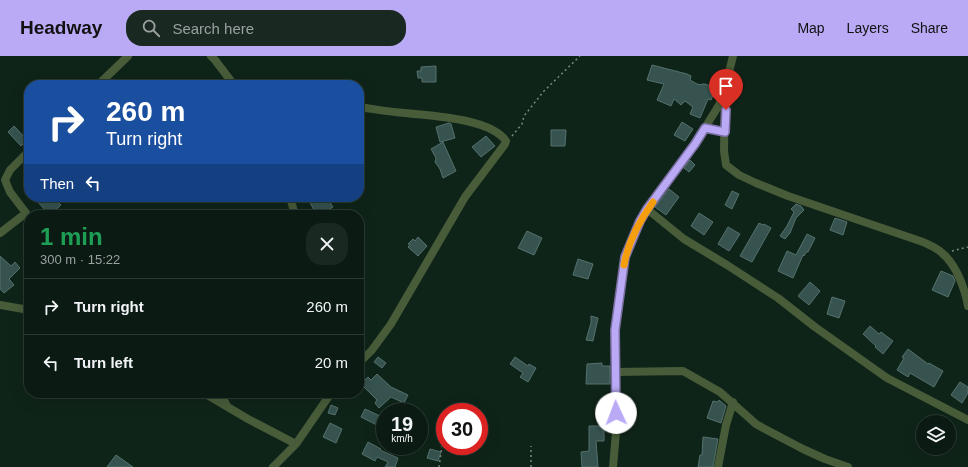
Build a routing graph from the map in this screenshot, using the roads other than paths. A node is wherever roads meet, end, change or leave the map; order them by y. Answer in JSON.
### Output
{"nodes":[{"id":1,"x":128,"y":56,"type":"edge"},
{"id":2,"x":210,"y":56,"type":"edge"},
{"id":3,"x":733,"y":56,"type":"edge"},
{"id":4,"x":103,"y":80,"type":"edge"},
{"id":5,"x":230,"y":80,"type":"edge"},
{"id":6,"x":725,"y":88,"type":"junction"},
{"id":7,"x":364,"y":108,"type":"edge"},
{"id":8,"x":705,"y":128,"type":"junction"},
{"id":9,"x":725,"y":132,"type":"junction"},
{"id":10,"x":24,"y":156,"type":"edge"},
{"id":11,"x":647,"y":209,"type":"junction"},
{"id":12,"x":24,"y":210,"type":"edge"},
{"id":13,"x":24,"y":215,"type":"edge"},
{"id":14,"x":0,"y":233,"type":"edge"},
{"id":15,"x":0,"y":305,"type":"edge"},
{"id":16,"x":968,"y":306,"type":"edge"},
{"id":17,"x":24,"y":309,"type":"edge"},
{"id":18,"x":364,"y":358,"type":"edge"},
{"id":19,"x":616,"y":372,"type":"junction"},
{"id":20,"x":213,"y":398,"type":"edge"},
{"id":21,"x":223,"y":398,"type":"edge"},
{"id":22,"x":328,"y":398,"type":"edge"},
{"id":23,"x":733,"y":402,"type":"junction"},
{"id":24,"x":227,"y":406,"type":"junction"},
{"id":25,"x":968,"y":420,"type":"edge"},
{"id":26,"x":296,"y":444,"type":"junction"},
{"id":27,"x":273,"y":467,"type":"edge"},
{"id":28,"x":612,"y":467,"type":"edge"},
{"id":29,"x":718,"y":467,"type":"edge"},
{"id":30,"x":848,"y":467,"type":"edge"}],
"edges":[{"from":1,"to":4,"type":"street"},
{"from":2,"to":5,"type":"street"},
{"from":3,"to":6,"type":"street"},
{"from":6,"to":8,"type":"street"},
{"from":6,"to":9,"type":"street"},
{"from":7,"to":18,"type":"street"},
{"from":8,"to":9,"type":"street"},
{"from":8,"to":11,"type":"street"},
{"from":9,"to":16,"type":"street"},
{"from":10,"to":12,"type":"street"},
{"from":11,"to":19,"type":"street"},
{"from":11,"to":25,"type":"street"},
{"from":13,"to":14,"type":"street"},
{"from":15,"to":17,"type":"street"},
{"from":19,"to":23,"type":"street"},
{"from":19,"to":28,"type":"street"},
{"from":20,"to":24,"type":"street"},
{"from":21,"to":24,"type":"street"},
{"from":22,"to":26,"type":"street"},
{"from":23,"to":29,"type":"street"},
{"from":23,"to":30,"type":"street"},
{"from":24,"to":26,"type":"street"},
{"from":26,"to":27,"type":"street"}]}
